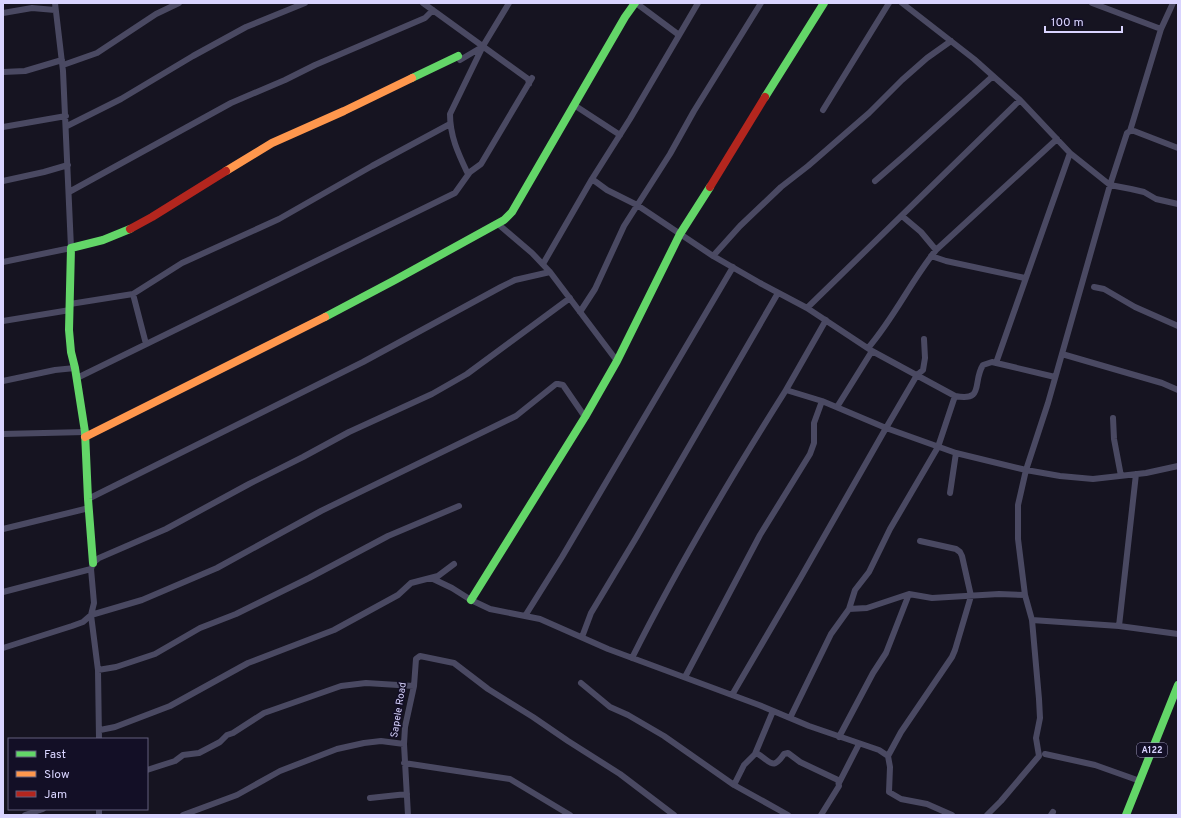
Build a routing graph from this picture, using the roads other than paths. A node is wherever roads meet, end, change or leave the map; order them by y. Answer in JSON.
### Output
{"nodes":[{"id":1,"x":178,"y":3,"type":"edge"},
{"id":2,"x":305,"y":3,"type":"edge"},
{"id":3,"x":423,"y":3,"type":"edge"},
{"id":4,"x":509,"y":3,"type":"edge"},
{"id":5,"x":636,"y":3,"type":"edge"},
{"id":6,"x":698,"y":3,"type":"edge"},
{"id":7,"x":761,"y":3,"type":"edge"},
{"id":8,"x":824,"y":3,"type":"edge"},
{"id":9,"x":889,"y":3,"type":"edge"},
{"id":10,"x":902,"y":3,"type":"edge"},
{"id":11,"x":1092,"y":3,"type":"edge"},
{"id":12,"x":1173,"y":3,"type":"edge"},
{"id":13,"x":55,"y":6,"type":"edge"},
{"id":14,"x":433,"y":10,"type":"junction"},
{"id":15,"x":3,"y":13,"type":"edge"},
{"id":16,"x":1162,"y":29,"type":"junction"},
{"id":17,"x":679,"y":35,"type":"junction"},
{"id":18,"x":951,"y":41,"type":"junction"},
{"id":19,"x":483,"y":46,"type":"junction"},
{"id":20,"x":459,"y":58,"type":"joint"},
{"id":21,"x":62,"y":62,"type":"junction"},
{"id":22,"x":3,"y":72,"type":"edge"},
{"id":23,"x":993,"y":76,"type":"junction"},
{"id":24,"x":532,"y":78,"type":"dead end"},
{"id":25,"x":529,"y":84,"type":"junction"},
{"id":26,"x":1020,"y":100,"type":"junction"},
{"id":27,"x":574,"y":105,"type":"junction"},
{"id":28,"x":824,"y":110,"type":"dead end"},
{"id":29,"x":66,"y":116,"type":"junction"},
{"id":30,"x":450,"y":124,"type":"junction"},
{"id":31,"x":67,"y":126,"type":"junction"},
{"id":32,"x":3,"y":127,"type":"edge"},
{"id":33,"x":1130,"y":131,"type":"junction"},
{"id":34,"x":620,"y":135,"type":"junction"},
{"id":35,"x":1057,"y":139,"type":"junction"},
{"id":36,"x":1178,"y":148,"type":"edge"},
{"id":37,"x":1070,"y":153,"type":"junction"},
{"id":38,"x":68,"y":165,"type":"junction"},
{"id":39,"x":470,"y":172,"type":"junction"},
{"id":40,"x":592,"y":179,"type":"junction"},
{"id":41,"x":3,"y":180,"type":"edge"},
{"id":42,"x":875,"y":181,"type":"dead end"},
{"id":43,"x":1110,"y":185,"type":"junction"},
{"id":44,"x":69,"y":192,"type":"junction"},
{"id":45,"x":1178,"y":204,"type":"edge"},
{"id":46,"x":637,"y":205,"type":"junction"},
{"id":47,"x":902,"y":216,"type":"junction"},
{"id":48,"x":498,"y":224,"type":"junction"},
{"id":49,"x":680,"y":234,"type":"junction"},
{"id":50,"x":71,"y":248,"type":"junction"},
{"id":51,"x":936,"y":250,"type":"junction"},
{"id":52,"x":713,"y":256,"type":"junction"},
{"id":53,"x":931,"y":256,"type":"junction"},
{"id":54,"x":3,"y":262,"type":"edge"},
{"id":55,"x":543,"y":264,"type":"junction"},
{"id":56,"x":733,"y":267,"type":"junction"},
{"id":57,"x":550,"y":272,"type":"junction"},
{"id":58,"x":1025,"y":278,"type":"junction"},
{"id":59,"x":1094,"y":287,"type":"dead end"},
{"id":60,"x":778,"y":293,"type":"junction"},
{"id":61,"x":133,"y":294,"type":"junction"},
{"id":62,"x":570,"y":298,"type":"junction"},
{"id":63,"x":70,"y":307,"type":"junction"},
{"id":64,"x":807,"y":308,"type":"junction"},
{"id":65,"x":580,"y":312,"type":"junction"},
{"id":66,"x":826,"y":320,"type":"junction"},
{"id":67,"x":3,"y":321,"type":"edge"},
{"id":68,"x":1178,"y":326,"type":"edge"},
{"id":69,"x":924,"y":338,"type":"dead end"},
{"id":70,"x":146,"y":344,"type":"junction"},
{"id":71,"x":870,"y":349,"type":"junction"},
{"id":72,"x":1062,"y":354,"type":"junction"},
{"id":73,"x":617,"y":361,"type":"junction"},
{"id":74,"x":996,"y":363,"type":"junction"},
{"id":75,"x":75,"y":368,"type":"junction"},
{"id":76,"x":917,"y":375,"type":"junction"},
{"id":77,"x":1055,"y":376,"type":"junction"},
{"id":78,"x":77,"y":378,"type":"junction"},
{"id":79,"x":3,"y":381,"type":"edge"},
{"id":80,"x":786,"y":390,"type":"junction"},
{"id":81,"x":1178,"y":390,"type":"edge"},
{"id":82,"x":955,"y":396,"type":"junction"},
{"id":83,"x":822,"y":401,"type":"junction"},
{"id":84,"x":837,"y":407,"type":"junction"},
{"id":85,"x":585,"y":417,"type":"junction"},
{"id":86,"x":1113,"y":418,"type":"dead end"},
{"id":87,"x":886,"y":428,"type":"junction"},
{"id":88,"x":3,"y":434,"type":"edge"},
{"id":89,"x":85,"y":435,"type":"junction"},
{"id":90,"x":938,"y":447,"type":"junction"},
{"id":91,"x":956,"y":453,"type":"junction"},
{"id":92,"x":1178,"y":466,"type":"edge"},
{"id":93,"x":1026,"y":470,"type":"junction"},
{"id":94,"x":1136,"y":474,"type":"junction"},
{"id":95,"x":1121,"y":476,"type":"junction"},
{"id":96,"x":950,"y":493,"type":"dead end"},
{"id":97,"x":88,"y":499,"type":"junction"},
{"id":98,"x":459,"y":506,"type":"dead end"},
{"id":99,"x":89,"y":508,"type":"junction"},
{"id":100,"x":3,"y":528,"type":"edge"},
{"id":101,"x":920,"y":542,"type":"dead end"},
{"id":102,"x":454,"y":564,"type":"dead end"},
{"id":103,"x":92,"y":566,"type":"junction"},
{"id":104,"x":431,"y":578,"type":"junction"},
{"id":105,"x":3,"y":592,"type":"edge"},
{"id":106,"x":909,"y":594,"type":"junction"},
{"id":107,"x":1025,"y":595,"type":"junction"},
{"id":108,"x":970,"y":596,"type":"junction"},
{"id":109,"x":471,"y":600,"type":"junction"},
{"id":110,"x":849,"y":609,"type":"junction"},
{"id":111,"x":91,"y":615,"type":"junction"},
{"id":112,"x":525,"y":616,"type":"junction"},
{"id":113,"x":1032,"y":620,"type":"junction"},
{"id":114,"x":1119,"y":626,"type":"junction"},
{"id":115,"x":1178,"y":634,"type":"edge"},
{"id":116,"x":582,"y":637,"type":"junction"},
{"id":117,"x":3,"y":648,"type":"edge"},
{"id":118,"x":632,"y":658,"type":"junction"},
{"id":119,"x":98,"y":670,"type":"junction"},
{"id":120,"x":685,"y":677,"type":"junction"},
{"id":121,"x":581,"y":683,"type":"dead end"},
{"id":122,"x":1178,"y":685,"type":"edge"},
{"id":123,"x":414,"y":686,"type":"junction"},
{"id":124,"x":732,"y":695,"type":"junction"},
{"id":125,"x":1176,"y":699,"type":"edge"},
{"id":126,"x":774,"y":711,"type":"junction"},
{"id":127,"x":790,"y":718,"type":"junction"},
{"id":128,"x":100,"y":730,"type":"junction"},
{"id":129,"x":839,"y":737,"type":"junction"},
{"id":130,"x":99,"y":738,"type":"edge"},
{"id":131,"x":404,"y":744,"type":"junction"},
{"id":132,"x":858,"y":744,"type":"junction"},
{"id":133,"x":755,"y":754,"type":"junction"},
{"id":134,"x":1045,"y":754,"type":"dead end"},
{"id":135,"x":888,"y":756,"type":"junction"},
{"id":136,"x":404,"y":762,"type":"junction"},
{"id":137,"x":148,"y":770,"type":"edge"},
{"id":138,"x":1140,"y":781,"type":"junction"},
{"id":139,"x":839,"y":783,"type":"junction"},
{"id":140,"x":734,"y":786,"type":"junction"},
{"id":141,"x":406,"y":794,"type":"junction"},
{"id":142,"x":370,"y":798,"type":"dead end"},
{"id":143,"x":40,"y":810,"type":"edge"},
{"id":144,"x":25,"y":815,"type":"edge"},
{"id":145,"x":183,"y":815,"type":"edge"},
{"id":146,"x":408,"y":815,"type":"edge"},
{"id":147,"x":570,"y":815,"type":"edge"},
{"id":148,"x":674,"y":815,"type":"edge"},
{"id":149,"x":788,"y":815,"type":"edge"},
{"id":150,"x":821,"y":815,"type":"edge"},
{"id":151,"x":952,"y":815,"type":"edge"},
{"id":152,"x":987,"y":815,"type":"edge"},
{"id":153,"x":1126,"y":815,"type":"edge"}],
"edges":[{"from":1,"to":21,"type":"street"},
{"from":2,"to":31,"type":"street"},
{"from":3,"to":14,"type":"street"},
{"from":4,"to":19,"type":"street"},
{"from":5,"to":17,"type":"street"},
{"from":5,"to":27,"type":"main road"},
{"from":6,"to":17,"type":"street"},
{"from":7,"to":46,"type":"street"},
{"from":8,"to":49,"type":"main road"},
{"from":9,"to":28,"type":"street"},
{"from":10,"to":18,"type":"street"},
{"from":11,"to":16,"type":"street"},
{"from":12,"to":16,"type":"street"},
{"from":13,"to":15,"type":"street"},
{"from":13,"to":21,"type":"street"},
{"from":14,"to":19,"type":"street"},
{"from":14,"to":44,"type":"street"},
{"from":16,"to":33,"type":"street"},
{"from":17,"to":34,"type":"street"},
{"from":18,"to":23,"type":"street"},
{"from":18,"to":52,"type":"street"},
{"from":19,"to":20,"type":"street"},
{"from":19,"to":25,"type":"street"},
{"from":19,"to":30,"type":"street"},
{"from":20,"to":50,"type":"main road"},
{"from":21,"to":22,"type":"street"},
{"from":21,"to":29,"type":"street"},
{"from":23,"to":26,"type":"street"},
{"from":23,"to":42,"type":"street"},
{"from":24,"to":25,"type":"street"},
{"from":25,"to":39,"type":"street"},
{"from":26,"to":35,"type":"street"},
{"from":26,"to":47,"type":"street"},
{"from":27,"to":34,"type":"street"},
{"from":27,"to":48,"type":"main road"},
{"from":29,"to":31,"type":"street"},
{"from":29,"to":32,"type":"street"},
{"from":30,"to":39,"type":"street"},
{"from":30,"to":61,"type":"street"},
{"from":31,"to":38,"type":"street"},
{"from":33,"to":36,"type":"street"},
{"from":33,"to":43,"type":"street"},
{"from":34,"to":40,"type":"street"},
{"from":35,"to":37,"type":"street"},
{"from":35,"to":51,"type":"street"},
{"from":37,"to":43,"type":"street"},
{"from":37,"to":58,"type":"street"},
{"from":38,"to":41,"type":"street"},
{"from":38,"to":44,"type":"street"},
{"from":39,"to":70,"type":"street"},
{"from":40,"to":46,"type":"street"},
{"from":40,"to":55,"type":"street"},
{"from":43,"to":45,"type":"street"},
{"from":43,"to":72,"type":"street"},
{"from":44,"to":50,"type":"street"},
{"from":46,"to":49,"type":"street"},
{"from":46,"to":65,"type":"street"},
{"from":47,"to":51,"type":"street"},
{"from":47,"to":64,"type":"street"},
{"from":48,"to":55,"type":"street"},
{"from":48,"to":89,"type":"main road"},
{"from":49,"to":52,"type":"street"},
{"from":49,"to":73,"type":"main road"},
{"from":50,"to":54,"type":"street"},
{"from":50,"to":63,"type":"main road"},
{"from":51,"to":53,"type":"street"},
{"from":52,"to":56,"type":"street"},
{"from":53,"to":58,"type":"street"},
{"from":53,"to":71,"type":"street"},
{"from":55,"to":57,"type":"street"},
{"from":56,"to":60,"type":"street"},
{"from":56,"to":112,"type":"street"},
{"from":57,"to":62,"type":"street"},
{"from":57,"to":97,"type":"street"},
{"from":58,"to":74,"type":"street"},
{"from":59,"to":68,"type":"street"},
{"from":60,"to":64,"type":"street"},
{"from":60,"to":116,"type":"street"},
{"from":61,"to":63,"type":"street"},
{"from":61,"to":70,"type":"street"},
{"from":62,"to":65,"type":"street"},
{"from":62,"to":103,"type":"street"},
{"from":63,"to":67,"type":"street"},
{"from":63,"to":75,"type":"main road"},
{"from":64,"to":66,"type":"street"},
{"from":65,"to":73,"type":"street"},
{"from":66,"to":71,"type":"street"},
{"from":66,"to":80,"type":"street"},
{"from":69,"to":76,"type":"street"},
{"from":70,"to":78,"type":"street"},
{"from":71,"to":76,"type":"street"},
{"from":71,"to":84,"type":"street"},
{"from":72,"to":77,"type":"street"},
{"from":72,"to":81,"type":"street"},
{"from":73,"to":85,"type":"main road"},
{"from":74,"to":77,"type":"street"},
{"from":74,"to":82,"type":"street"},
{"from":75,"to":78,"type":"main road"},
{"from":75,"to":79,"type":"street"},
{"from":76,"to":82,"type":"street"},
{"from":76,"to":87,"type":"street"},
{"from":77,"to":93,"type":"street"},
{"from":78,"to":89,"type":"main road"},
{"from":80,"to":83,"type":"street"},
{"from":80,"to":118,"type":"street"},
{"from":82,"to":90,"type":"street"},
{"from":83,"to":84,"type":"street"},
{"from":83,"to":120,"type":"street"},
{"from":84,"to":87,"type":"street"},
{"from":85,"to":109,"type":"main road"},
{"from":85,"to":111,"type":"street"},
{"from":86,"to":95,"type":"street"},
{"from":87,"to":90,"type":"street"},
{"from":87,"to":124,"type":"street"},
{"from":88,"to":89,"type":"street"},
{"from":89,"to":97,"type":"main road"},
{"from":90,"to":91,"type":"street"},
{"from":90,"to":110,"type":"street"},
{"from":91,"to":93,"type":"street"},
{"from":91,"to":96,"type":"street"},
{"from":92,"to":94,"type":"street"},
{"from":93,"to":95,"type":"street"},
{"from":93,"to":107,"type":"street"},
{"from":94,"to":95,"type":"street"},
{"from":94,"to":114,"type":"street"},
{"from":97,"to":99,"type":"main road"},
{"from":98,"to":119,"type":"street"},
{"from":99,"to":100,"type":"street"},
{"from":99,"to":103,"type":"main road"},
{"from":101,"to":108,"type":"street"},
{"from":102,"to":104,"type":"street"},
{"from":103,"to":105,"type":"street"},
{"from":103,"to":111,"type":"street"},
{"from":104,"to":109,"type":"street"},
{"from":104,"to":128,"type":"street"},
{"from":106,"to":108,"type":"street"},
{"from":106,"to":110,"type":"street"},
{"from":106,"to":129,"type":"street"},
{"from":107,"to":108,"type":"street"},
{"from":107,"to":113,"type":"street"},
{"from":108,"to":135,"type":"street"},
{"from":109,"to":112,"type":"street"},
{"from":110,"to":127,"type":"street"},
{"from":111,"to":117,"type":"street"},
{"from":111,"to":119,"type":"street"},
{"from":112,"to":116,"type":"street"},
{"from":113,"to":114,"type":"street"},
{"from":113,"to":152,"type":"street"},
{"from":114,"to":115,"type":"street"},
{"from":116,"to":118,"type":"street"},
{"from":118,"to":120,"type":"street"},
{"from":119,"to":128,"type":"street"},
{"from":120,"to":124,"type":"street"},
{"from":121,"to":140,"type":"street"},
{"from":122,"to":125,"type":"main road","number":"A122"},
{"from":123,"to":131,"type":"street","name":"Sapele Road"},
{"from":123,"to":137,"type":"street"},
{"from":123,"to":148,"type":"street","name":"Sapele Road"},
{"from":124,"to":126,"type":"street"},
{"from":125,"to":138,"type":"main road","number":"A122"},
{"from":126,"to":127,"type":"street"},
{"from":126,"to":133,"type":"street"},
{"from":127,"to":129,"type":"street"},
{"from":128,"to":130,"type":"street"},
{"from":129,"to":132,"type":"street"},
{"from":131,"to":136,"type":"street","name":"Sapele Road"},
{"from":131,"to":145,"type":"street"},
{"from":132,"to":135,"type":"street"},
{"from":132,"to":139,"type":"street"},
{"from":133,"to":139,"type":"street"},
{"from":133,"to":140,"type":"street"},
{"from":134,"to":138,"type":"street"},
{"from":135,"to":151,"type":"street"},
{"from":136,"to":141,"type":"street","name":"Sapele Road"},
{"from":136,"to":147,"type":"street"},
{"from":138,"to":153,"type":"main road","number":"A122"},
{"from":139,"to":150,"type":"street"},
{"from":140,"to":149,"type":"street"},
{"from":141,"to":142,"type":"street"},
{"from":141,"to":146,"type":"street","name":"Sapele Road"},
{"from":143,"to":144,"type":"street"}]}
